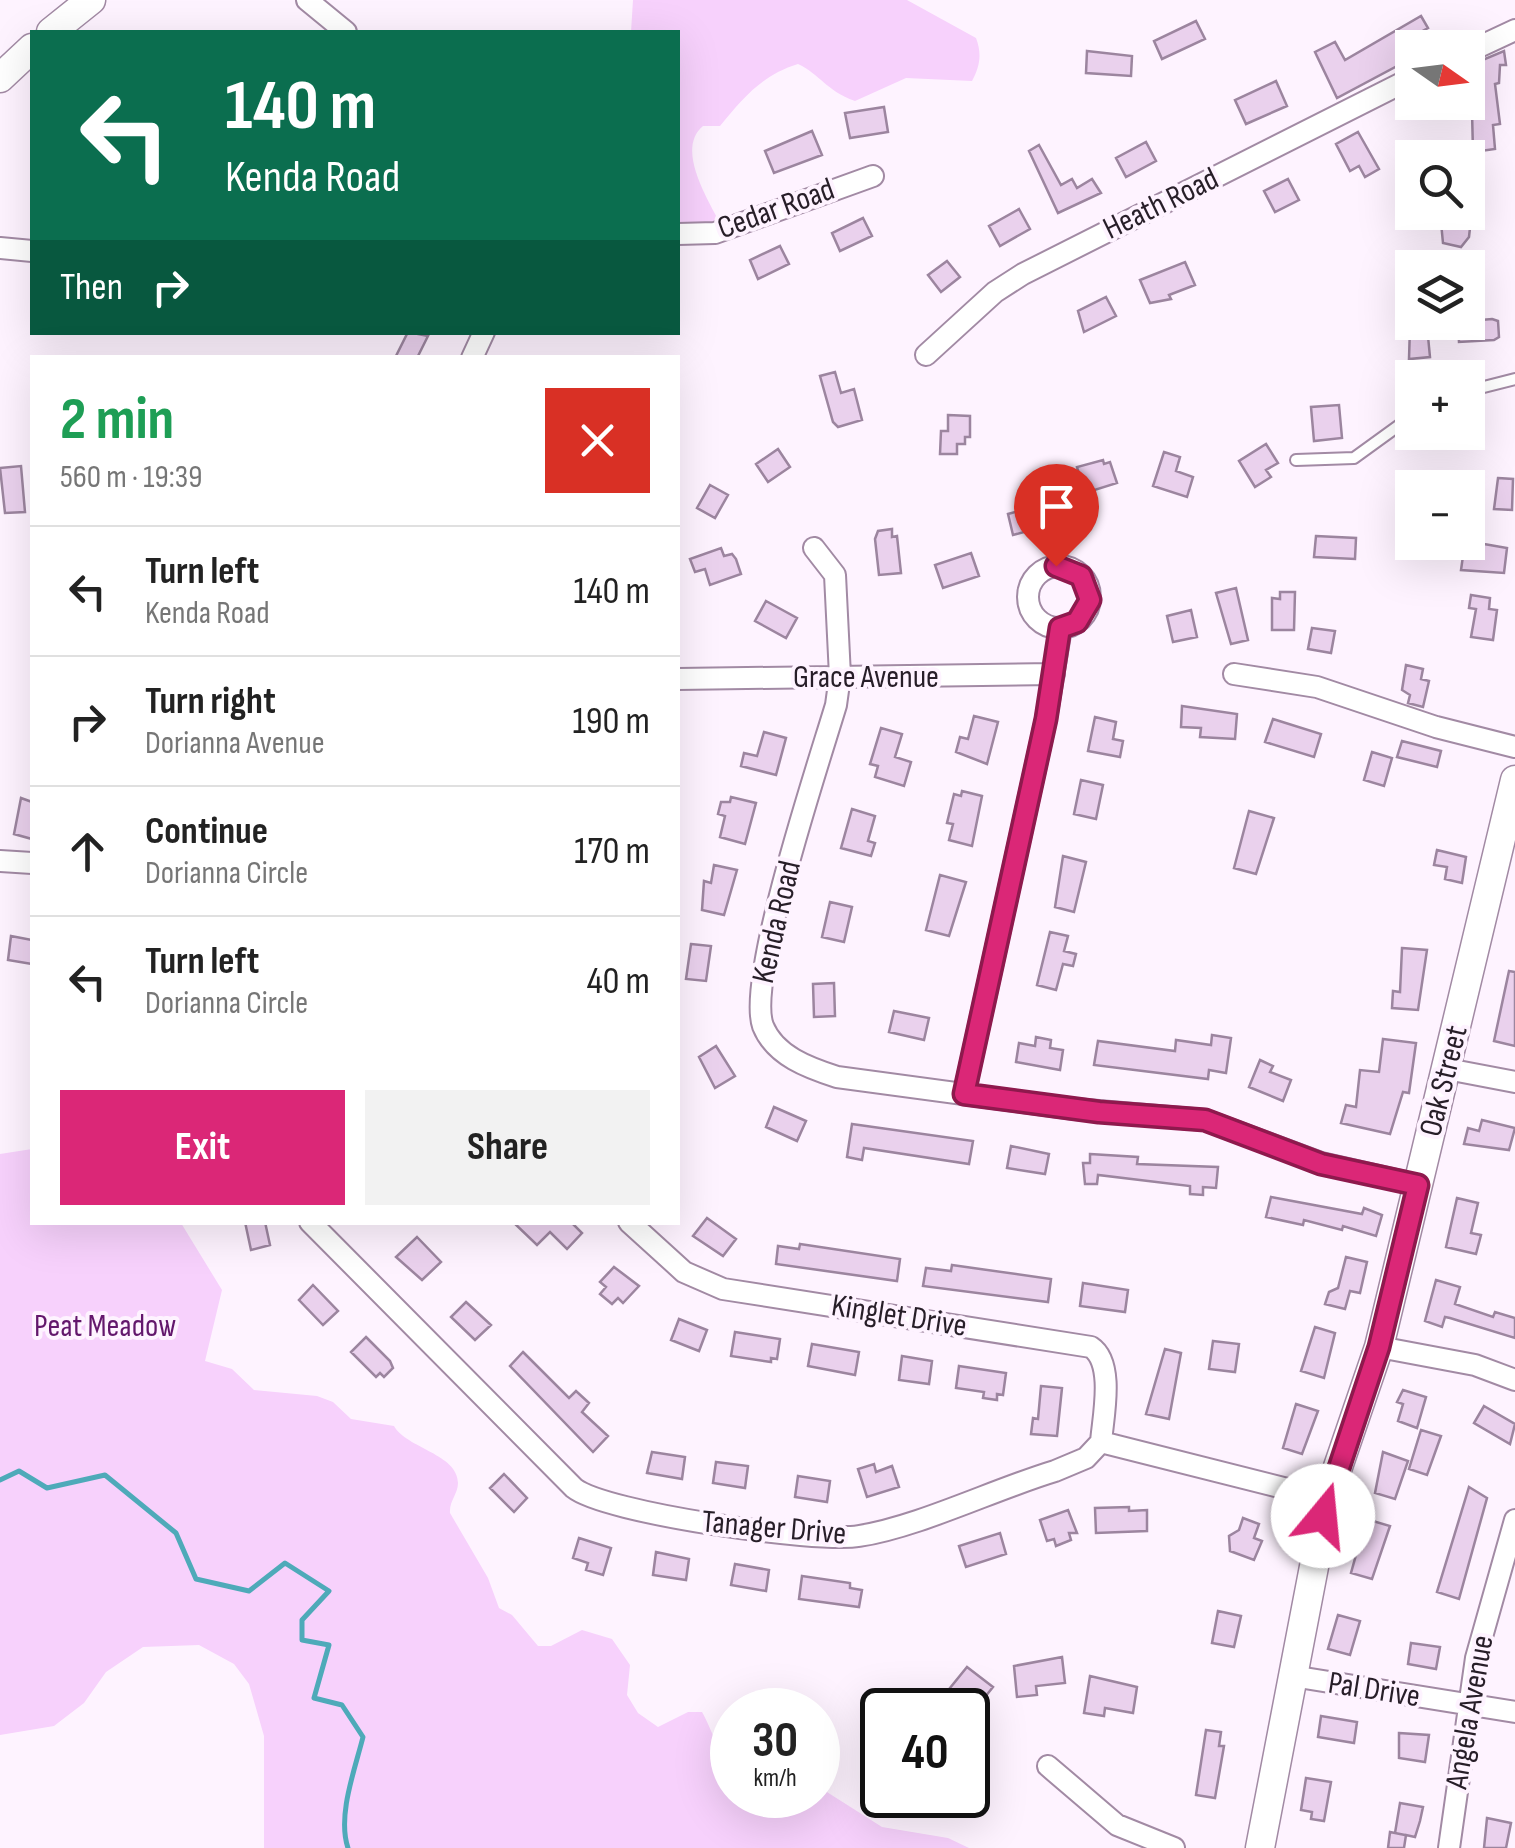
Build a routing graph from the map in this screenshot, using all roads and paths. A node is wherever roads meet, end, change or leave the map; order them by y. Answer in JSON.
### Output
{"nodes":[{"id":1,"x":90,"y":0,"type":"edge"},
{"id":2,"x":307,"y":0,"type":"edge"},
{"id":3,"x":53,"y":30,"type":"edge"},
{"id":4,"x":344,"y":30,"type":"edge"},
{"id":5,"x":1515,"y":30,"type":"edge"},
{"id":6,"x":1485,"y":44,"type":"edge"},
{"id":7,"x":30,"y":50,"type":"edge"},
{"id":8,"x":0,"y":78,"type":"edge"},
{"id":9,"x":1395,"y":87,"type":"edge"},
{"id":10,"x":874,"y":176,"type":"dead end"},
{"id":11,"x":680,"y":234,"type":"edge"},
{"id":12,"x":0,"y":248,"type":"edge"},
{"id":13,"x":30,"y":251,"type":"edge"},
{"id":14,"x":926,"y":355,"type":"dead end"},
{"id":15,"x":1515,"y":379,"type":"edge"},
{"id":16,"x":1485,"y":387,"type":"edge"},
{"id":17,"x":1395,"y":428,"type":"edge"},
{"id":18,"x":1296,"y":460,"type":"dead end"},
{"id":19,"x":814,"y":548,"type":"dead end"},
{"id":20,"x":1060,"y":628,"type":"dead end"},
{"id":21,"x":1054,"y":674,"type":"junction"},
{"id":22,"x":1234,"y":674,"type":"dead end"},
{"id":23,"x":840,"y":676,"type":"junction"},
{"id":24,"x":680,"y":679,"type":"edge"},
{"id":25,"x":1515,"y":747,"type":"edge"},
{"id":26,"x":1515,"y":780,"type":"edge"},
{"id":27,"x":0,"y":861,"type":"edge"},
{"id":28,"x":30,"y":863,"type":"edge"},
{"id":29,"x":1447,"y":1069,"type":"junction"},
{"id":30,"x":1515,"y":1082,"type":"edge"},
{"id":31,"x":964,"y":1094,"type":"junction"},
{"id":32,"x":1418,"y":1185,"type":"junction"},
{"id":33,"x":313,"y":1225,"type":"edge"},
{"id":34,"x":632,"y":1225,"type":"edge"},
{"id":35,"x":1379,"y":1347,"type":"junction"},
{"id":36,"x":1515,"y":1380,"type":"edge"},
{"id":37,"x":1101,"y":1442,"type":"junction"},
{"id":38,"x":1326,"y":1499,"type":"junction"},
{"id":39,"x":1515,"y":1520,"type":"edge"},
{"id":40,"x":1292,"y":1676,"type":"junction"},
{"id":41,"x":1467,"y":1705,"type":"junction"},
{"id":42,"x":1515,"y":1712,"type":"edge"},
{"id":43,"x":1048,"y":1766,"type":"dead end"},
{"id":44,"x":1174,"y":1848,"type":"edge"},
{"id":45,"x":1260,"y":1848,"type":"edge"},
{"id":46,"x":1449,"y":1848,"type":"edge"}],
"edges":[{"from":1,"to":3,"type":"street"},
{"from":2,"to":4,"type":"street"},
{"from":5,"to":6,"type":"street"},
{"from":7,"to":8,"type":"street"},
{"from":9,"to":14,"type":"street","name":"Heath Road"},
{"from":10,"to":11,"type":"street","name":"Cedar Road"},
{"from":12,"to":13,"type":"street"},
{"from":15,"to":16,"type":"lane"},
{"from":17,"to":18,"type":"lane"},
{"from":19,"to":23,"type":"street","name":"Kenda Road"},
{"from":20,"to":21,"type":"street"},
{"from":21,"to":23,"type":"street","name":"Grace Avenue"},
{"from":21,"to":31,"type":"street"},
{"from":22,"to":25,"type":"street"},
{"from":23,"to":24,"type":"street","name":"Grace Avenue"},
{"from":23,"to":31,"type":"street","name":"Kenda Road"},
{"from":26,"to":29,"type":"street","name":"Oak Street"},
{"from":27,"to":28,"type":"street"},
{"from":29,"to":30,"type":"street"},
{"from":29,"to":32,"type":"street","name":"Oak Street"},
{"from":31,"to":32,"type":"street","name":"Kenda Road"},
{"from":32,"to":35,"type":"street","name":"Oak Street"},
{"from":33,"to":37,"type":"street","name":"Tanager Drive"},
{"from":34,"to":37,"type":"street","name":"Kinglet Drive"},
{"from":35,"to":36,"type":"street"},
{"from":35,"to":38,"type":"street","name":"Oak Street"},
{"from":37,"to":38,"type":"street"},
{"from":38,"to":40,"type":"street","name":"Oak Street"},
{"from":39,"to":41,"type":"street","name":"Angela Avenue"},
{"from":40,"to":41,"type":"street","name":"Pal Drive"},
{"from":40,"to":45,"type":"street","name":"Oak Street"},
{"from":41,"to":42,"type":"street","name":"Pal Drive"},
{"from":41,"to":46,"type":"street","name":"Angela Avenue"},
{"from":43,"to":44,"type":"street"}]}
